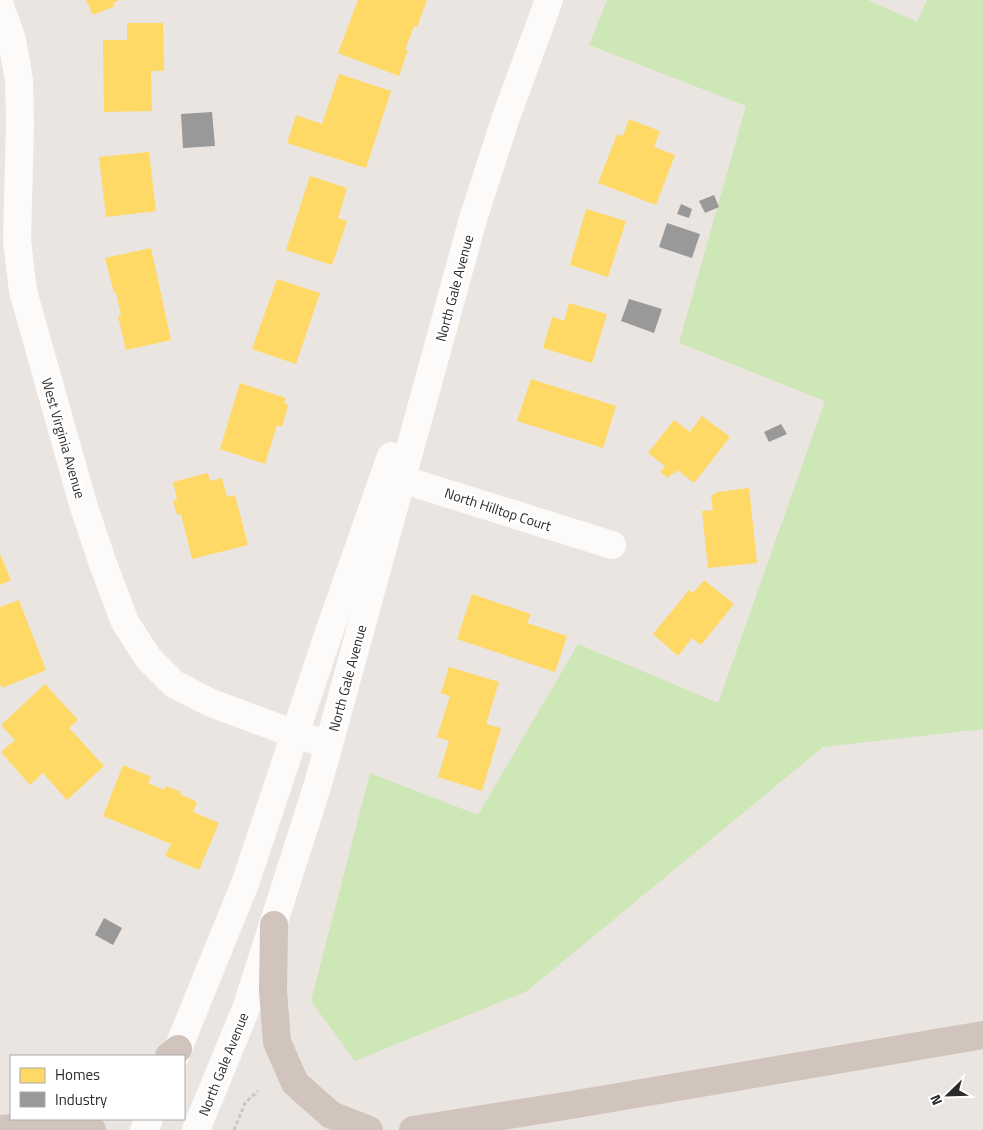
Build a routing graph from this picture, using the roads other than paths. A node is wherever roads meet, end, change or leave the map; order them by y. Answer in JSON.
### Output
{"nodes":[{"id":1,"x":549,"y":0,"type":"edge"},
{"id":2,"x":0,"y":6,"type":"edge"},
{"id":3,"x":393,"y":476,"type":"junction"},
{"id":4,"x":612,"y":545,"type":"dead end"},
{"id":5,"x":295,"y":734,"type":"junction"},
{"id":6,"x":329,"y":745,"type":"junction"},
{"id":7,"x":274,"y":925,"type":"junction"},
{"id":8,"x":983,"y":1035,"type":"edge"},
{"id":9,"x":174,"y":1054,"type":"edge"},
{"id":10,"x":35,"y":1120,"type":"edge"},
{"id":11,"x":3,"y":1128,"type":"edge"},
{"id":12,"x":92,"y":1130,"type":"edge"},
{"id":13,"x":196,"y":1130,"type":"edge"},
{"id":14,"x":369,"y":1130,"type":"edge"},
{"id":15,"x":413,"y":1130,"type":"edge"}],
"edges":[{"from":1,"to":3,"type":"main road","name":"North Gale Avenue"},
{"from":2,"to":5,"type":"main road","name":"West Virginia Avenue"},
{"from":3,"to":4,"type":"main road","name":"North Hilltop Court"},
{"from":3,"to":5,"type":"main road","name":"North Gale Avenue"},
{"from":3,"to":6,"type":"main road","name":"North Gale Avenue"},
{"from":5,"to":6,"type":"main road","name":"West Virginia Avenue"},
{"from":5,"to":9,"type":"main road","name":"North Gale Avenue"},
{"from":6,"to":7,"type":"main road","name":"North Gale Avenue"},
{"from":7,"to":13,"type":"main road","name":"North Gale Avenue"},
{"from":7,"to":14,"type":"highway"},
{"from":8,"to":15,"type":"highway"},
{"from":10,"to":11,"type":"highway"},
{"from":11,"to":12,"type":"highway"}]}
